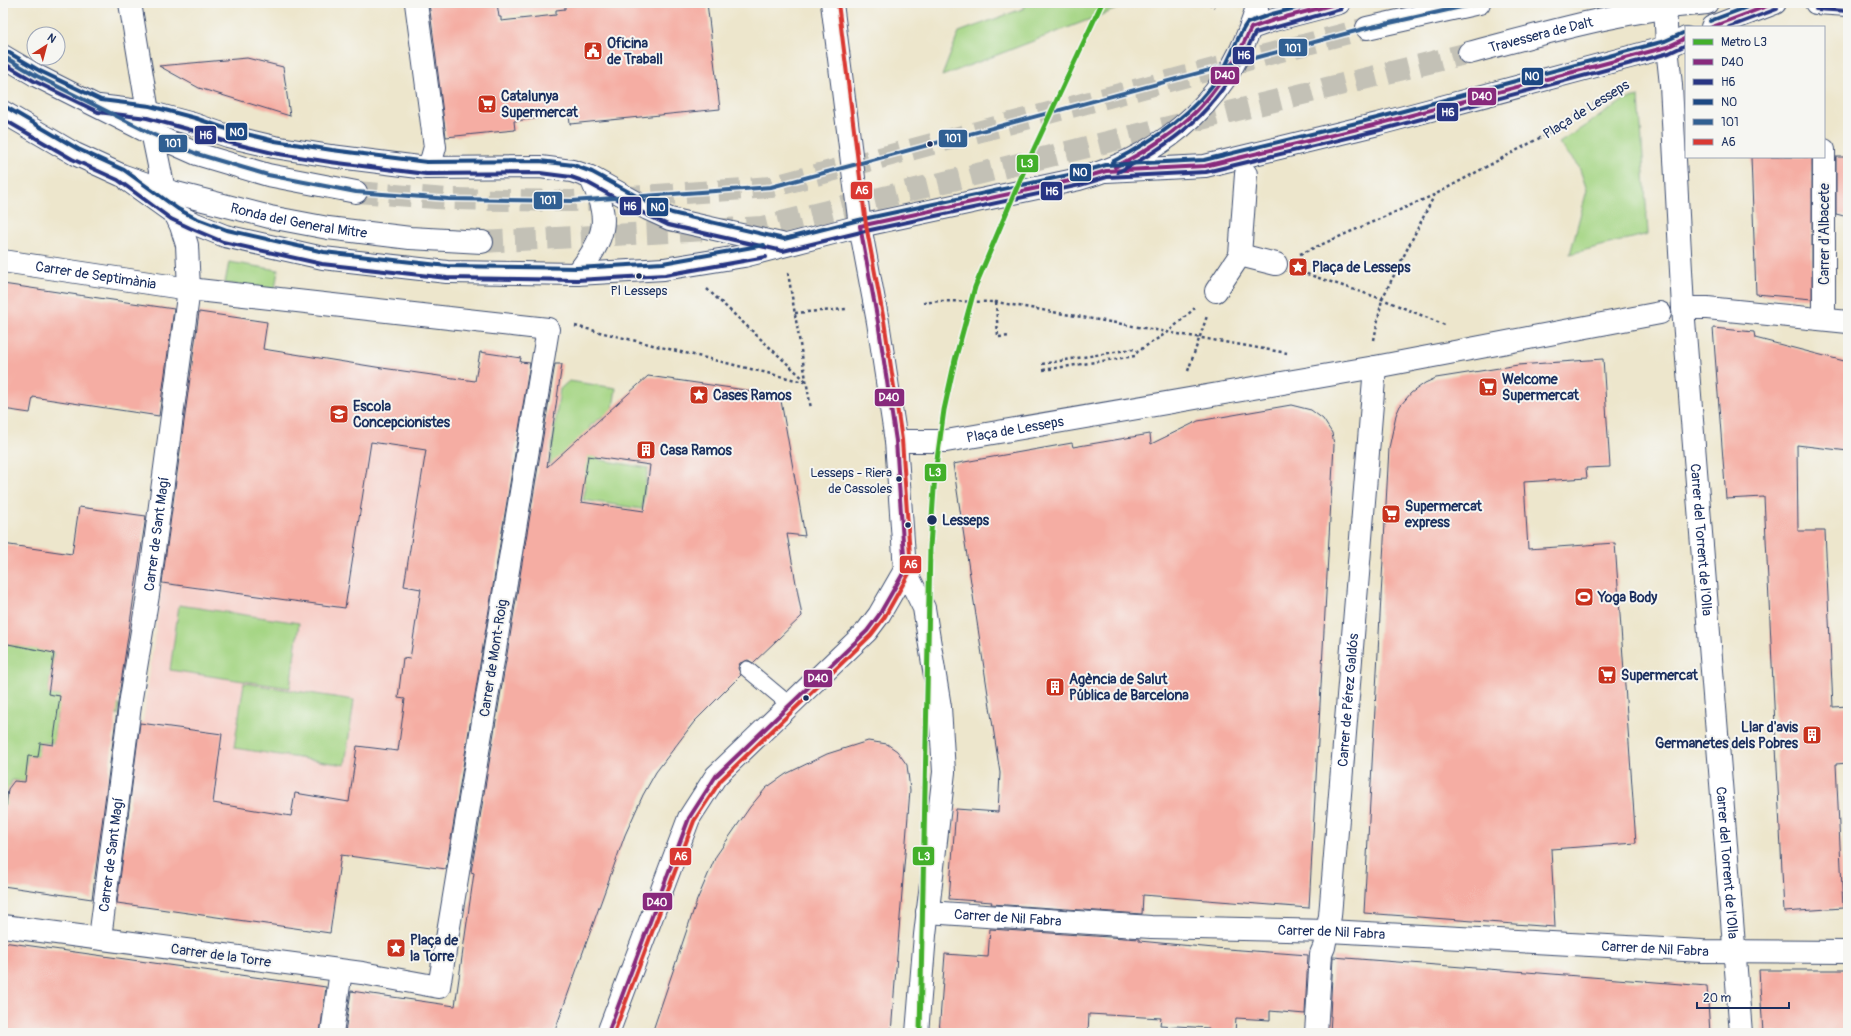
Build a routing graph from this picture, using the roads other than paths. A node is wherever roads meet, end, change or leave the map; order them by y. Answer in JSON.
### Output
{"nodes":[{"id":1,"x":130,"y":3,"type":"edge"},
{"id":2,"x":416,"y":3,"type":"edge"},
{"id":3,"x":832,"y":3,"type":"edge"},
{"id":4,"x":1258,"y":3,"type":"edge"},
{"id":5,"x":1339,"y":3,"type":"edge"},
{"id":6,"x":1479,"y":3,"type":"edge"},
{"id":7,"x":1707,"y":3,"type":"edge"},
{"id":8,"x":1775,"y":3,"type":"edge"},
{"id":9,"x":1816,"y":3,"type":"edge"},
{"id":10,"x":1666,"y":5,"type":"edge"},
{"id":11,"x":1848,"y":5,"type":"edge"},
{"id":12,"x":1715,"y":26,"type":"edge"},
{"id":13,"x":1251,"y":28,"type":"junction"},
{"id":14,"x":1367,"y":28,"type":"tunnel mouth"},
{"id":15,"x":1677,"y":43,"type":"edge"},
{"id":16,"x":1469,"y":53,"type":"tunnel mouth"},
{"id":17,"x":3,"y":56,"type":"edge"},
{"id":18,"x":99,"y":106,"type":"junction"},
{"id":19,"x":3,"y":112,"type":"edge"},
{"id":20,"x":148,"y":112,"type":"junction"},
{"id":21,"x":152,"y":134,"type":"junction"},
{"id":22,"x":1824,"y":158,"type":"edge"},
{"id":23,"x":426,"y":168,"type":"junction"},
{"id":24,"x":1106,"y":171,"type":"junction"},
{"id":25,"x":1246,"y":174,"type":"dead end"},
{"id":26,"x":121,"y":175,"type":"junction"},
{"id":27,"x":590,"y":177,"type":"junction"},
{"id":28,"x":164,"y":190,"type":"junction"},
{"id":29,"x":356,"y":192,"type":"tunnel mouth"},
{"id":30,"x":175,"y":214,"type":"junction"},
{"id":31,"x":860,"y":226,"type":"junction"},
{"id":32,"x":482,"y":242,"type":"tunnel mouth"},
{"id":33,"x":784,"y":245,"type":"junction"},
{"id":34,"x":1240,"y":255,"type":"junction"},
{"id":35,"x":3,"y":261,"type":"edge"},
{"id":36,"x":1276,"y":264,"type":"road end"},
{"id":37,"x":577,"y":274,"type":"junction"},
{"id":38,"x":189,"y":288,"type":"junction"},
{"id":39,"x":1216,"y":290,"type":"road end"},
{"id":40,"x":1683,"y":308,"type":"junction"},
{"id":41,"x":1660,"y":314,"type":"dead end"},
{"id":42,"x":1824,"y":319,"type":"junction"},
{"id":43,"x":1848,"y":322,"type":"edge"},
{"id":44,"x":1372,"y":367,"type":"junction"},
{"id":45,"x":896,"y":441,"type":"junction"},
{"id":46,"x":905,"y":570,"type":"junction"},
{"id":47,"x":747,"y":669,"type":"dead end"},
{"id":48,"x":790,"y":705,"type":"junction"},
{"id":49,"x":928,"y":912,"type":"junction"},
{"id":50,"x":3,"y":926,"type":"edge"},
{"id":51,"x":1328,"y":931,"type":"junction"},
{"id":52,"x":100,"y":938,"type":"junction"},
{"id":53,"x":1735,"y":951,"type":"junction"},
{"id":54,"x":1848,"y":952,"type":"edge"},
{"id":55,"x":341,"y":971,"type":"junction"},
{"id":56,"x":439,"y":987,"type":"joint"},
{"id":57,"x":332,"y":1033,"type":"edge"},
{"id":58,"x":608,"y":1033,"type":"edge"},
{"id":59,"x":918,"y":1033,"type":"edge"},
{"id":60,"x":1316,"y":1033,"type":"edge"},
{"id":61,"x":1741,"y":1033,"type":"edge"}],
"edges":[{"from":1,"to":20,"type":"street","name":"Carrer de Sant Magí"},
{"from":2,"to":23,"type":"street"},
{"from":3,"to":31,"type":"street"},
{"from":4,"to":13,"type":"street"},
{"from":5,"to":13,"type":"street"},
{"from":6,"to":14,"type":"street"},
{"from":7,"to":10,"type":"street","name":"Travessera de Dalt"},
{"from":8,"to":12,"type":"street"},
{"from":9,"to":11,"type":"street"},
{"from":10,"to":15,"type":"street","name":"Carrer del Torrent de l'Olla"},
{"from":10,"to":16,"type":"street","name":"Travessera de Dalt"},
{"from":13,"to":24,"type":"street"},
{"from":15,"to":24,"type":"street"},
{"from":15,"to":40,"type":"street","name":"Carrer del Torrent de l'Olla"},
{"from":17,"to":18,"type":"street","name":"Ronda del General Mitre"},
{"from":18,"to":20,"type":"street","name":"Ronda del General Mitre"},
{"from":18,"to":21,"type":"street","name":"Ronda del General Mitre"},
{"from":19,"to":26,"type":"street","name":"Ronda del General Mitre"},
{"from":20,"to":21,"type":"street","name":"Carrer de Sant Magí"},
{"from":20,"to":23,"type":"street","name":"Ronda del General Mitre"},
{"from":21,"to":28,"type":"street","name":"Carrer de Sant Magí"},
{"from":21,"to":29,"type":"street","name":"Ronda del General Mitre"},
{"from":22,"to":42,"type":"street","name":"Carrer d'Albacete"},
{"from":23,"to":27,"type":"street","name":"Ronda del General Mitre"},
{"from":24,"to":31,"type":"street"},
{"from":25,"to":34,"type":"street"},
{"from":26,"to":28,"type":"street","name":"Ronda del General Mitre"},
{"from":26,"to":30,"type":"street","name":"Ronda del General Mitre"},
{"from":27,"to":33,"type":"street","name":"Ronda del General Mitre"},
{"from":27,"to":37,"type":"street"},
{"from":28,"to":30,"type":"street","name":"Carrer de Sant Magí"},
{"from":28,"to":32,"type":"street","name":"Ronda del General Mitre"},
{"from":30,"to":37,"type":"street","name":"Ronda del General Mitre"},
{"from":30,"to":38,"type":"street","name":"Carrer de Sant Magí"},
{"from":31,"to":33,"type":"street","name":"Ronda del General Mitre"},
{"from":31,"to":45,"type":"street"},
{"from":33,"to":37,"type":"street","name":"Ronda del General Mitre"},
{"from":34,"to":36,"type":"street"},
{"from":34,"to":39,"type":"street"},
{"from":35,"to":38,"type":"street","name":"Carrer de Septimània"},
{"from":38,"to":52,"type":"street","name":"Carrer de Sant Magí"},
{"from":38,"to":56,"type":"street","name":"Carrer de Mont-Roig"},
{"from":40,"to":42,"type":"street"},
{"from":40,"to":53,"type":"street","name":"Carrer del Torrent de l'Olla"},
{"from":41,"to":44,"type":"street","name":"Plaça de Lesseps"},
{"from":42,"to":43,"type":"street"},
{"from":44,"to":45,"type":"street","name":"Plaça de Lesseps"},
{"from":44,"to":51,"type":"street","name":"Carrer de Pérez Galdós"},
{"from":45,"to":46,"type":"street"},
{"from":46,"to":48,"type":"street"},
{"from":46,"to":49,"type":"street"},
{"from":47,"to":48,"type":"lane"},
{"from":48,"to":58,"type":"street"},
{"from":49,"to":51,"type":"street","name":"Carrer de Nil Fabra"},
{"from":49,"to":59,"type":"street"},
{"from":50,"to":52,"type":"street","name":"Carrer de la Torre"},
{"from":51,"to":53,"type":"street","name":"Carrer de Nil Fabra"},
{"from":51,"to":60,"type":"street","name":"Carrer de Pérez Galdós"},
{"from":52,"to":55,"type":"street","name":"Carrer de la Torre"},
{"from":53,"to":54,"type":"street","name":"Carrer de Nil Fabra"},
{"from":53,"to":61,"type":"street","name":"Carrer del Torrent de l'Olla"},
{"from":55,"to":56,"type":"street","name":"Carrer de la Torre"},
{"from":55,"to":57,"type":"street"}]}
